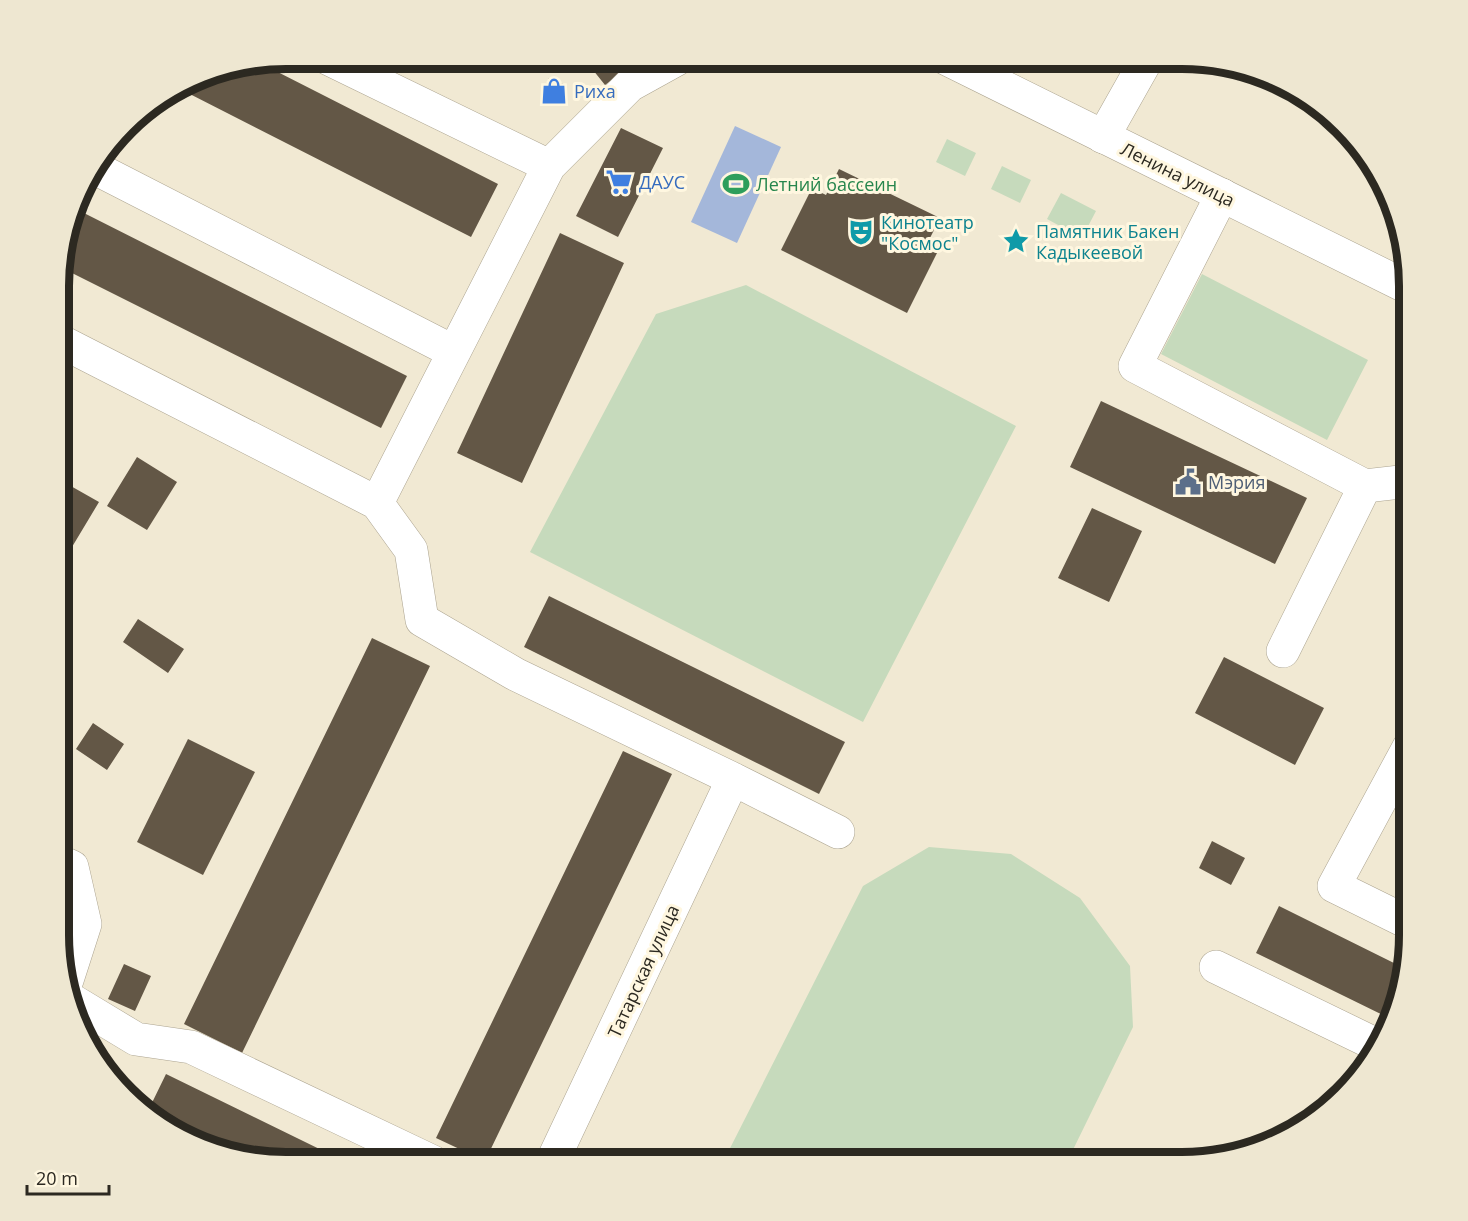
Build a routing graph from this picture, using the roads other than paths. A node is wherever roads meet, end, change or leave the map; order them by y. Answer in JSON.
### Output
{"nodes":[{"id":1,"x":351,"y":69,"type":"edge"},
{"id":2,"x":659,"y":69,"type":"edge"},
{"id":3,"x":967,"y":69,"type":"edge"},
{"id":4,"x":1141,"y":69,"type":"edge"},
{"id":5,"x":1103,"y":136,"type":"junction"},
{"id":6,"x":549,"y":166,"type":"junction"},
{"id":7,"x":102,"y":171,"type":"edge"},
{"id":8,"x":1222,"y":195,"type":"junction"},
{"id":9,"x":1399,"y":283,"type":"edge"},
{"id":10,"x":69,"y":346,"type":"edge"},
{"id":11,"x":454,"y":352,"type":"junction"},
{"id":12,"x":1399,"y":482,"type":"edge"},
{"id":13,"x":1365,"y":486,"type":"junction"},
{"id":14,"x":377,"y":503,"type":"junction"},
{"id":15,"x":1283,"y":651,"type":"dead end"},
{"id":16,"x":1399,"y":766,"type":"edge"},
{"id":17,"x":733,"y":779,"type":"junction"},
{"id":18,"x":838,"y":832,"type":"dead end"},
{"id":19,"x":69,"y":866,"type":"edge"},
{"id":20,"x":1399,"y":917,"type":"edge"},
{"id":21,"x":71,"y":966,"type":"edge"},
{"id":22,"x":1216,"y":967,"type":"dead end"},
{"id":23,"x":80,"y":1005,"type":"edge"},
{"id":24,"x":1371,"y":1042,"type":"edge"},
{"id":25,"x":412,"y":1152,"type":"edge"},
{"id":26,"x":559,"y":1152,"type":"edge"}],
"edges":[{"from":1,"to":6,"type":"main road"},
{"from":2,"to":6,"type":"main road"},
{"from":3,"to":5,"type":"main road","name":"Ленина улица"},
{"from":4,"to":5,"type":"main road"},
{"from":5,"to":8,"type":"main road","name":"Ленина улица"},
{"from":6,"to":11,"type":"main road"},
{"from":7,"to":11,"type":"main road"},
{"from":8,"to":9,"type":"main road","name":"Ленина улица"},
{"from":8,"to":13,"type":"main road"},
{"from":10,"to":14,"type":"main road"},
{"from":11,"to":14,"type":"main road"},
{"from":12,"to":13,"type":"main road"},
{"from":13,"to":15,"type":"main road"},
{"from":14,"to":17,"type":"main road"},
{"from":16,"to":20,"type":"main road"},
{"from":17,"to":18,"type":"main road"},
{"from":17,"to":26,"type":"main road","name":"Татарская улица"},
{"from":19,"to":21,"type":"main road"},
{"from":22,"to":24,"type":"main road"},
{"from":23,"to":25,"type":"main road"}]}
